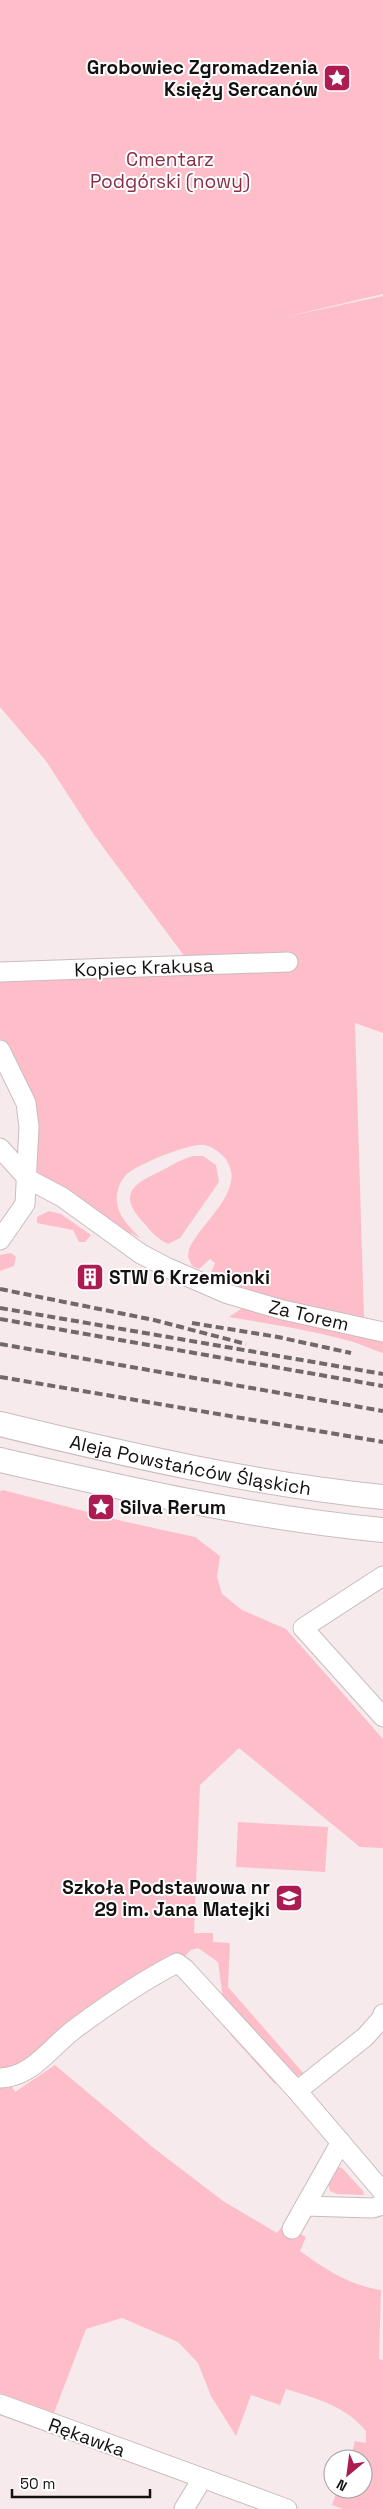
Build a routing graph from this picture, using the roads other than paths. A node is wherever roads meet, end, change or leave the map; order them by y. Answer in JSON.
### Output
{"nodes":[{"id":1,"x":288,"y":962,"type":"dead end"},
{"id":2,"x":0,"y":972,"type":"edge"},
{"id":3,"x":0,"y":1050,"type":"edge"},
{"id":4,"x":0,"y":1148,"type":"edge"},
{"id":5,"x":28,"y":1179,"type":"junction"},
{"id":6,"x":0,"y":1240,"type":"edge"},
{"id":7,"x":383,"y":1332,"type":"edge"},
{"id":8,"x":0,"y":1424,"type":"edge"},
{"id":9,"x":0,"y":1460,"type":"edge"},
{"id":10,"x":383,"y":1497,"type":"edge"},
{"id":11,"x":383,"y":1530,"type":"edge"},
{"id":12,"x":383,"y":1576,"type":"edge"},
{"id":13,"x":382,"y":1716,"type":"edge"},
{"id":14,"x":383,"y":2014,"type":"edge"},
{"id":15,"x":0,"y":2078,"type":"edge"},
{"id":16,"x":297,"y":2091,"type":"junction"},
{"id":17,"x":341,"y":2142,"type":"junction"},
{"id":18,"x":383,"y":2192,"type":"edge"},
{"id":19,"x":383,"y":2205,"type":"edge"},
{"id":20,"x":304,"y":2206,"type":"junction"},
{"id":21,"x":292,"y":2229,"type":"dead end"},
{"id":22,"x":0,"y":2404,"type":"edge"},
{"id":23,"x":202,"y":2479,"type":"junction"},
{"id":24,"x":184,"y":2509,"type":"edge"},
{"id":25,"x":287,"y":2509,"type":"edge"}],
"edges":[{"from":1,"to":2,"type":"street","name":"Kopiec Krakusa"},
{"from":3,"to":5,"type":"street"},
{"from":4,"to":5,"type":"street","name":"Za Torem"},
{"from":5,"to":6,"type":"street"},
{"from":5,"to":7,"type":"street","name":"Za Torem"},
{"from":8,"to":10,"type":"main road","name":"Aleja Powstańców Śląskich"},
{"from":9,"to":11,"type":"main road","name":"Aleja Powstańców Śląskich"},
{"from":12,"to":13,"type":"street"},
{"from":14,"to":16,"type":"street"},
{"from":15,"to":16,"type":"street"},
{"from":16,"to":17,"type":"street"},
{"from":17,"to":18,"type":"street"},
{"from":17,"to":20,"type":"street"},
{"from":19,"to":20,"type":"street"},
{"from":20,"to":21,"type":"street"},
{"from":22,"to":23,"type":"street","name":"Rękawka"},
{"from":23,"to":24,"type":"street"},
{"from":23,"to":25,"type":"street","name":"Rękawka"}]}
